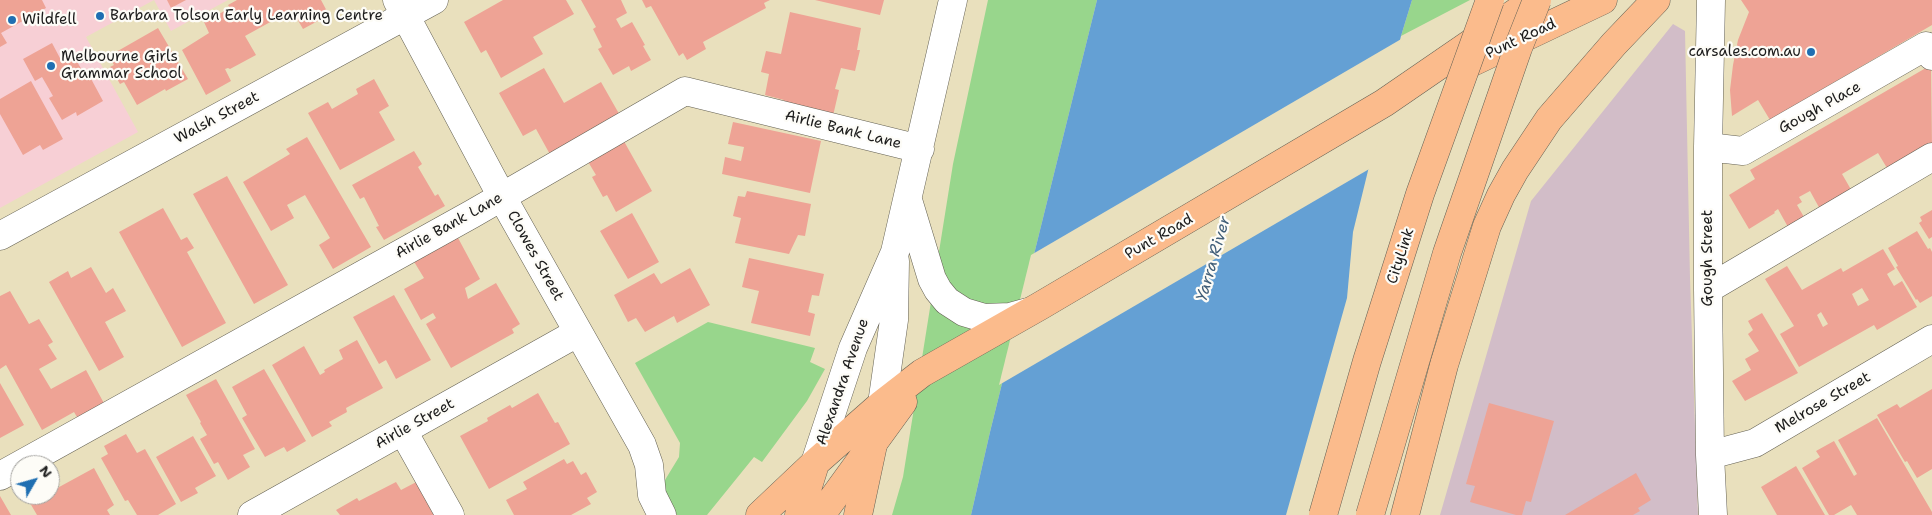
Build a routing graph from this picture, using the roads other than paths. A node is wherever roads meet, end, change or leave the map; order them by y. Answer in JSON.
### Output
{"nodes":[{"id":1,"x":434,"y":0,"type":"edge"},
{"id":2,"x":953,"y":0,"type":"edge"},
{"id":3,"x":1490,"y":0,"type":"edge"},
{"id":4,"x":1535,"y":0,"type":"edge"},
{"id":5,"x":1603,"y":0,"type":"edge"},
{"id":6,"x":1656,"y":0,"type":"edge"},
{"id":7,"x":1711,"y":0,"type":"edge"},
{"id":8,"x":401,"y":8,"type":"edge"},
{"id":9,"x":1929,"y":51,"type":"edge"},
{"id":10,"x":1424,"y":81,"type":"junction"},
{"id":11,"x":1708,"y":147,"type":"junction"},
{"id":12,"x":920,"y":149,"type":"junction"},
{"id":13,"x":1932,"y":157,"type":"edge"},
{"id":14,"x":502,"y":197,"type":"junction"},
{"id":15,"x":908,"y":199,"type":"junction"},
{"id":16,"x":0,"y":236,"type":"edge"},
{"id":17,"x":895,"y":252,"type":"junction"},
{"id":18,"x":1708,"y":289,"type":"junction"},
{"id":19,"x":981,"y":330,"type":"junction"},
{"id":20,"x":578,"y":333,"type":"junction"},
{"id":21,"x":1932,"y":339,"type":"edge"},
{"id":22,"x":931,"y":368,"type":"junction"},
{"id":23,"x":882,"y":404,"type":"junction"},
{"id":24,"x":403,"y":431,"type":"junction"},
{"id":25,"x":874,"y":438,"type":"junction"},
{"id":26,"x":1710,"y":455,"type":"junction"},
{"id":27,"x":815,"y":463,"type":"junction"},
{"id":28,"x":0,"y":476,"type":"edge"},
{"id":29,"x":252,"y":515,"type":"edge"},
{"id":30,"x":450,"y":515,"type":"edge"},
{"id":31,"x":662,"y":515,"type":"edge"},
{"id":32,"x":760,"y":515,"type":"edge"},
{"id":33,"x":799,"y":515,"type":"edge"},
{"id":34,"x":821,"y":515,"type":"edge"},
{"id":35,"x":858,"y":515,"type":"edge"},
{"id":36,"x":1323,"y":515,"type":"edge"},
{"id":37,"x":1370,"y":515,"type":"edge"},
{"id":38,"x":1405,"y":515,"type":"edge"},
{"id":39,"x":1713,"y":515,"type":"edge"}],
"edges":[{"from":1,"to":8,"type":"street","name":"Walsh Street"},
{"from":2,"to":12,"type":"street","name":"Alexandra Avenue"},
{"from":3,"to":36,"type":"main road","name":"CityLink","bridge":true},
{"from":4,"to":10,"type":"main road","name":"Punt Road"},
{"from":4,"to":37,"type":"main road","bridge":true},
{"from":5,"to":10,"type":"main road","name":"Punt Road"},
{"from":6,"to":38,"type":"main road"},
{"from":7,"to":11,"type":"street","name":"Gough Street"},
{"from":8,"to":14,"type":"street","name":"Clowes Street"},
{"from":8,"to":16,"type":"street","name":"Walsh Street"},
{"from":9,"to":11,"type":"street","name":"Gough Place"},
{"from":10,"to":19,"type":"main road","name":"Punt Road"},
{"from":11,"to":18,"type":"street","name":"Gough Street"},
{"from":12,"to":14,"type":"street","name":"Airlie Bank Lane"},
{"from":12,"to":15,"type":"street","name":"Alexandra Avenue"},
{"from":13,"to":18,"type":"street"},
{"from":14,"to":20,"type":"street","name":"Clowes Street"},
{"from":14,"to":28,"type":"street","name":"Airlie Bank Lane"},
{"from":15,"to":17,"type":"street","name":"Alexandra Avenue"},
{"from":15,"to":19,"type":"street"},
{"from":17,"to":23,"type":"street","name":"Alexandra Avenue"},
{"from":17,"to":27,"type":"street","name":"Alexandra Avenue"},
{"from":18,"to":26,"type":"street","name":"Gough Street"},
{"from":19,"to":22,"type":"main road","name":"Punt Road"},
{"from":20,"to":24,"type":"street","name":"Airlie Street"},
{"from":20,"to":31,"type":"street","name":"Clowes Street"},
{"from":21,"to":26,"type":"street","name":"Melrose Street"},
{"from":22,"to":23,"type":"main road","name":"Punt Road"},
{"from":22,"to":25,"type":"main road","name":"Punt Road"},
{"from":23,"to":25,"type":"main road","name":"Alexandra Avenue"},
{"from":23,"to":27,"type":"main road","name":"Punt Road"},
{"from":24,"to":29,"type":"street","name":"Airlie Street"},
{"from":24,"to":30,"type":"street"},
{"from":25,"to":34,"type":"main road","name":"Punt Road"},
{"from":25,"to":35,"type":"main road","name":"Alexandra Avenue"},
{"from":26,"to":39,"type":"street","name":"Gough Street"},
{"from":27,"to":32,"type":"main road","name":"Punt Road"},
{"from":27,"to":33,"type":"main road","name":"Alexandra Avenue"}]}
